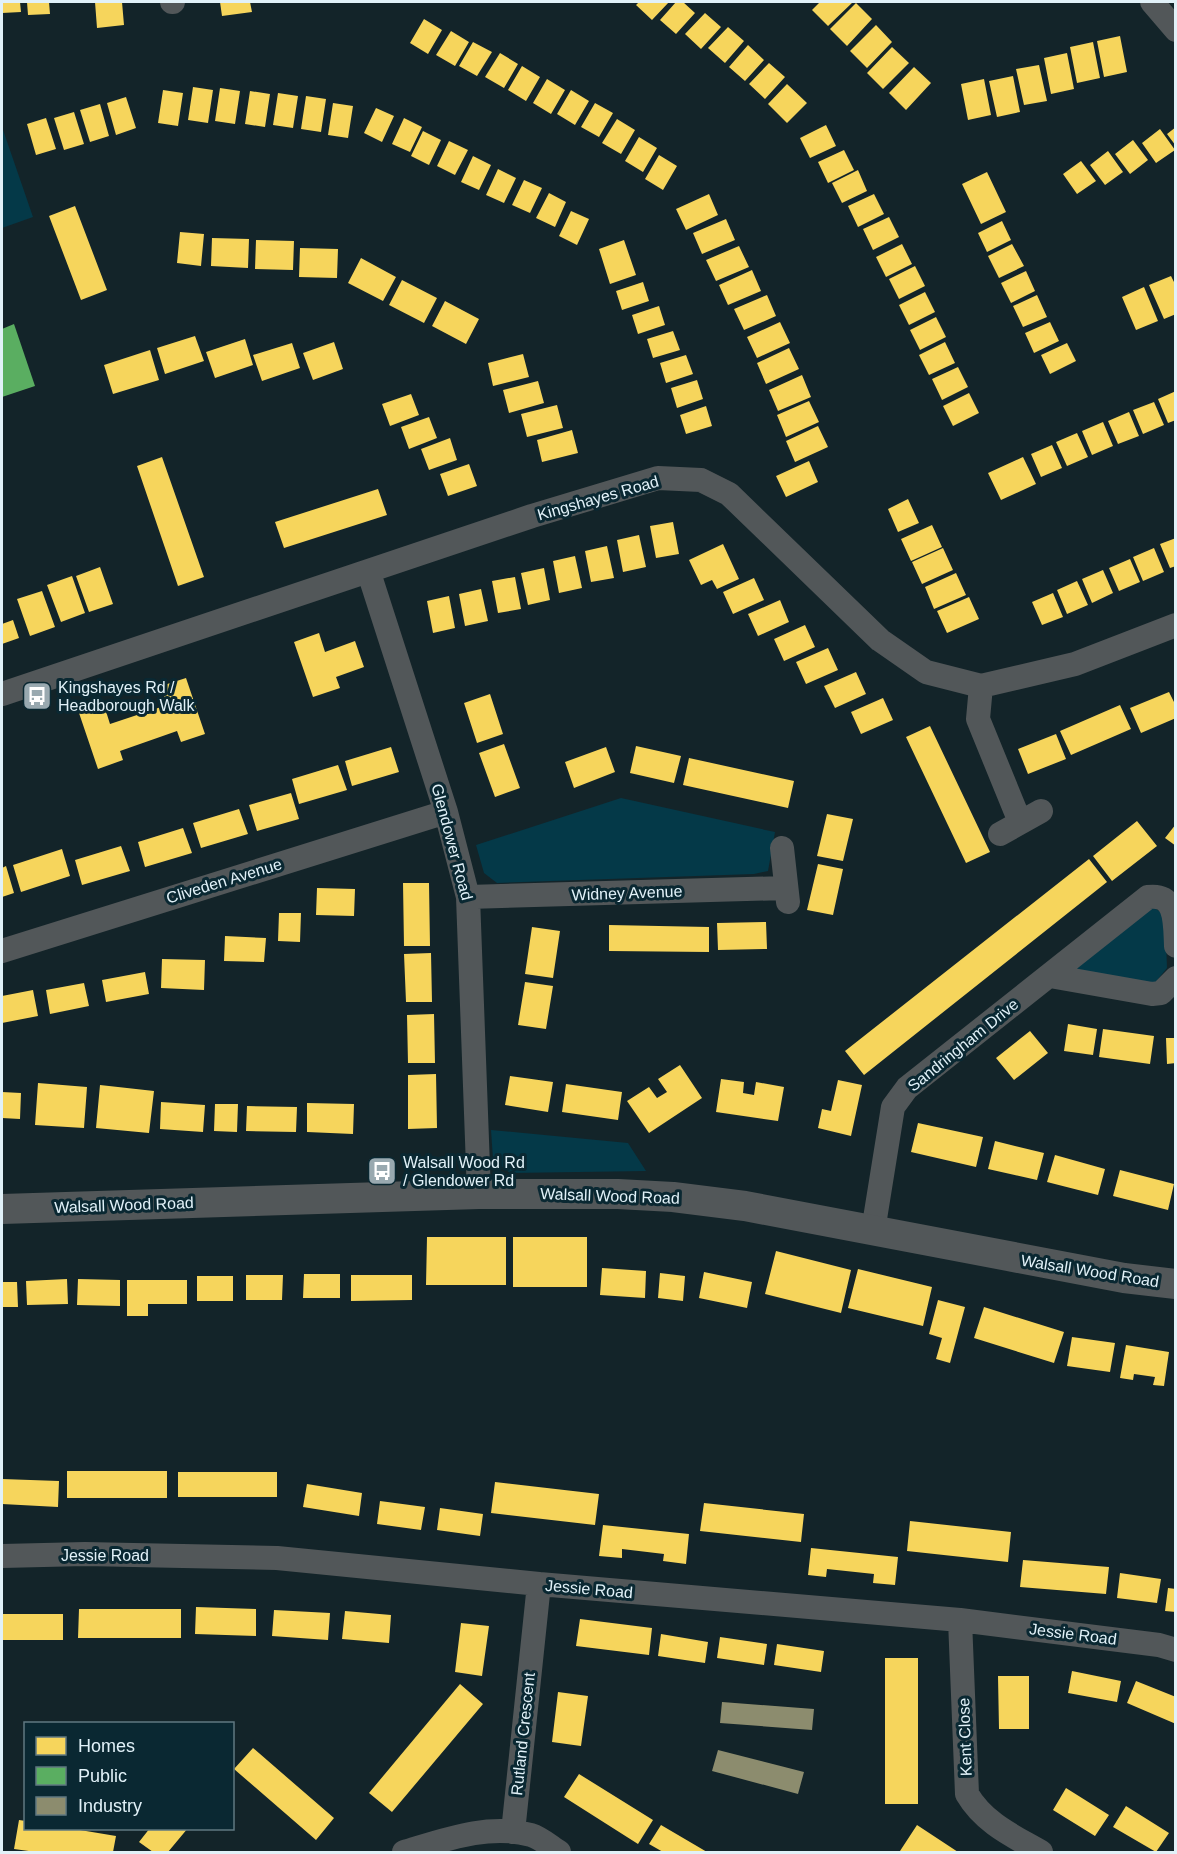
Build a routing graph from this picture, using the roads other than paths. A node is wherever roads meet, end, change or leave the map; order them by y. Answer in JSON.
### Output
{"nodes":[{"id":1,"x":1152,"y":2,"type":"edge"},
{"id":2,"x":1176,"y":30,"type":"edge"},
{"id":3,"x":369,"y":573,"type":"junction"},
{"id":4,"x":1176,"y":625,"type":"edge"},
{"id":5,"x":981,"y":686,"type":"junction"},
{"id":6,"x":2,"y":694,"type":"edge"},
{"id":7,"x":446,"y":812,"type":"junction"},
{"id":8,"x":1020,"y":822,"type":"dead end"},
{"id":9,"x":782,"y":848,"type":"dead end"},
{"id":10,"x":468,"y":897,"type":"junction"},
{"id":11,"x":1176,"y":946,"type":"edge"},
{"id":12,"x":2,"y":951,"type":"edge"},
{"id":13,"x":1050,"y":976,"type":"junction"},
{"id":14,"x":1176,"y":978,"type":"edge"},
{"id":15,"x":479,"y":1194,"type":"junction"},
{"id":16,"x":2,"y":1209,"type":"edge"},
{"id":17,"x":873,"y":1231,"type":"junction"},
{"id":18,"x":1176,"y":1284,"type":"edge"},
{"id":19,"x":2,"y":1556,"type":"edge"},
{"id":20,"x":539,"y":1584,"type":"junction"},
{"id":21,"x":960,"y":1620,"type":"junction"},
{"id":22,"x":1176,"y":1650,"type":"edge"},
{"id":23,"x":513,"y":1832,"type":"junction"},
{"id":24,"x":404,"y":1852,"type":"edge"},
{"id":25,"x":559,"y":1852,"type":"edge"},
{"id":26,"x":1041,"y":1852,"type":"edge"}],
"edges":[{"from":1,"to":2,"type":"street"},
{"from":3,"to":5,"type":"street","name":"Kingshayes Road"},
{"from":3,"to":6,"type":"street","name":"Kingshayes Road"},
{"from":3,"to":7,"type":"street","name":"Glendower Road"},
{"from":4,"to":5,"type":"street","name":"Kingshayes Road"},
{"from":5,"to":8,"type":"street"},
{"from":7,"to":10,"type":"street","name":"Glendower Road"},
{"from":7,"to":12,"type":"street","name":"Cliveden Avenue"},
{"from":9,"to":10,"type":"street","name":"Widney Avenue"},
{"from":10,"to":15,"type":"street","name":"Glendower Road"},
{"from":11,"to":13,"type":"street","name":"Sandringham Drive"},
{"from":13,"to":14,"type":"street"},
{"from":13,"to":17,"type":"street","name":"Sandringham Drive"},
{"from":15,"to":16,"type":"street","name":"Walsall Wood Road"},
{"from":15,"to":17,"type":"street","name":"Walsall Wood Road"},
{"from":17,"to":18,"type":"street","name":"Walsall Wood Road"},
{"from":19,"to":20,"type":"street","name":"Jessie Road"},
{"from":20,"to":21,"type":"street","name":"Jessie Road"},
{"from":20,"to":23,"type":"street","name":"Rutland Crescent"},
{"from":21,"to":22,"type":"street","name":"Jessie Road"},
{"from":21,"to":26,"type":"street","name":"Kent Close"},
{"from":23,"to":24,"type":"street"},
{"from":23,"to":25,"type":"street"}]}
